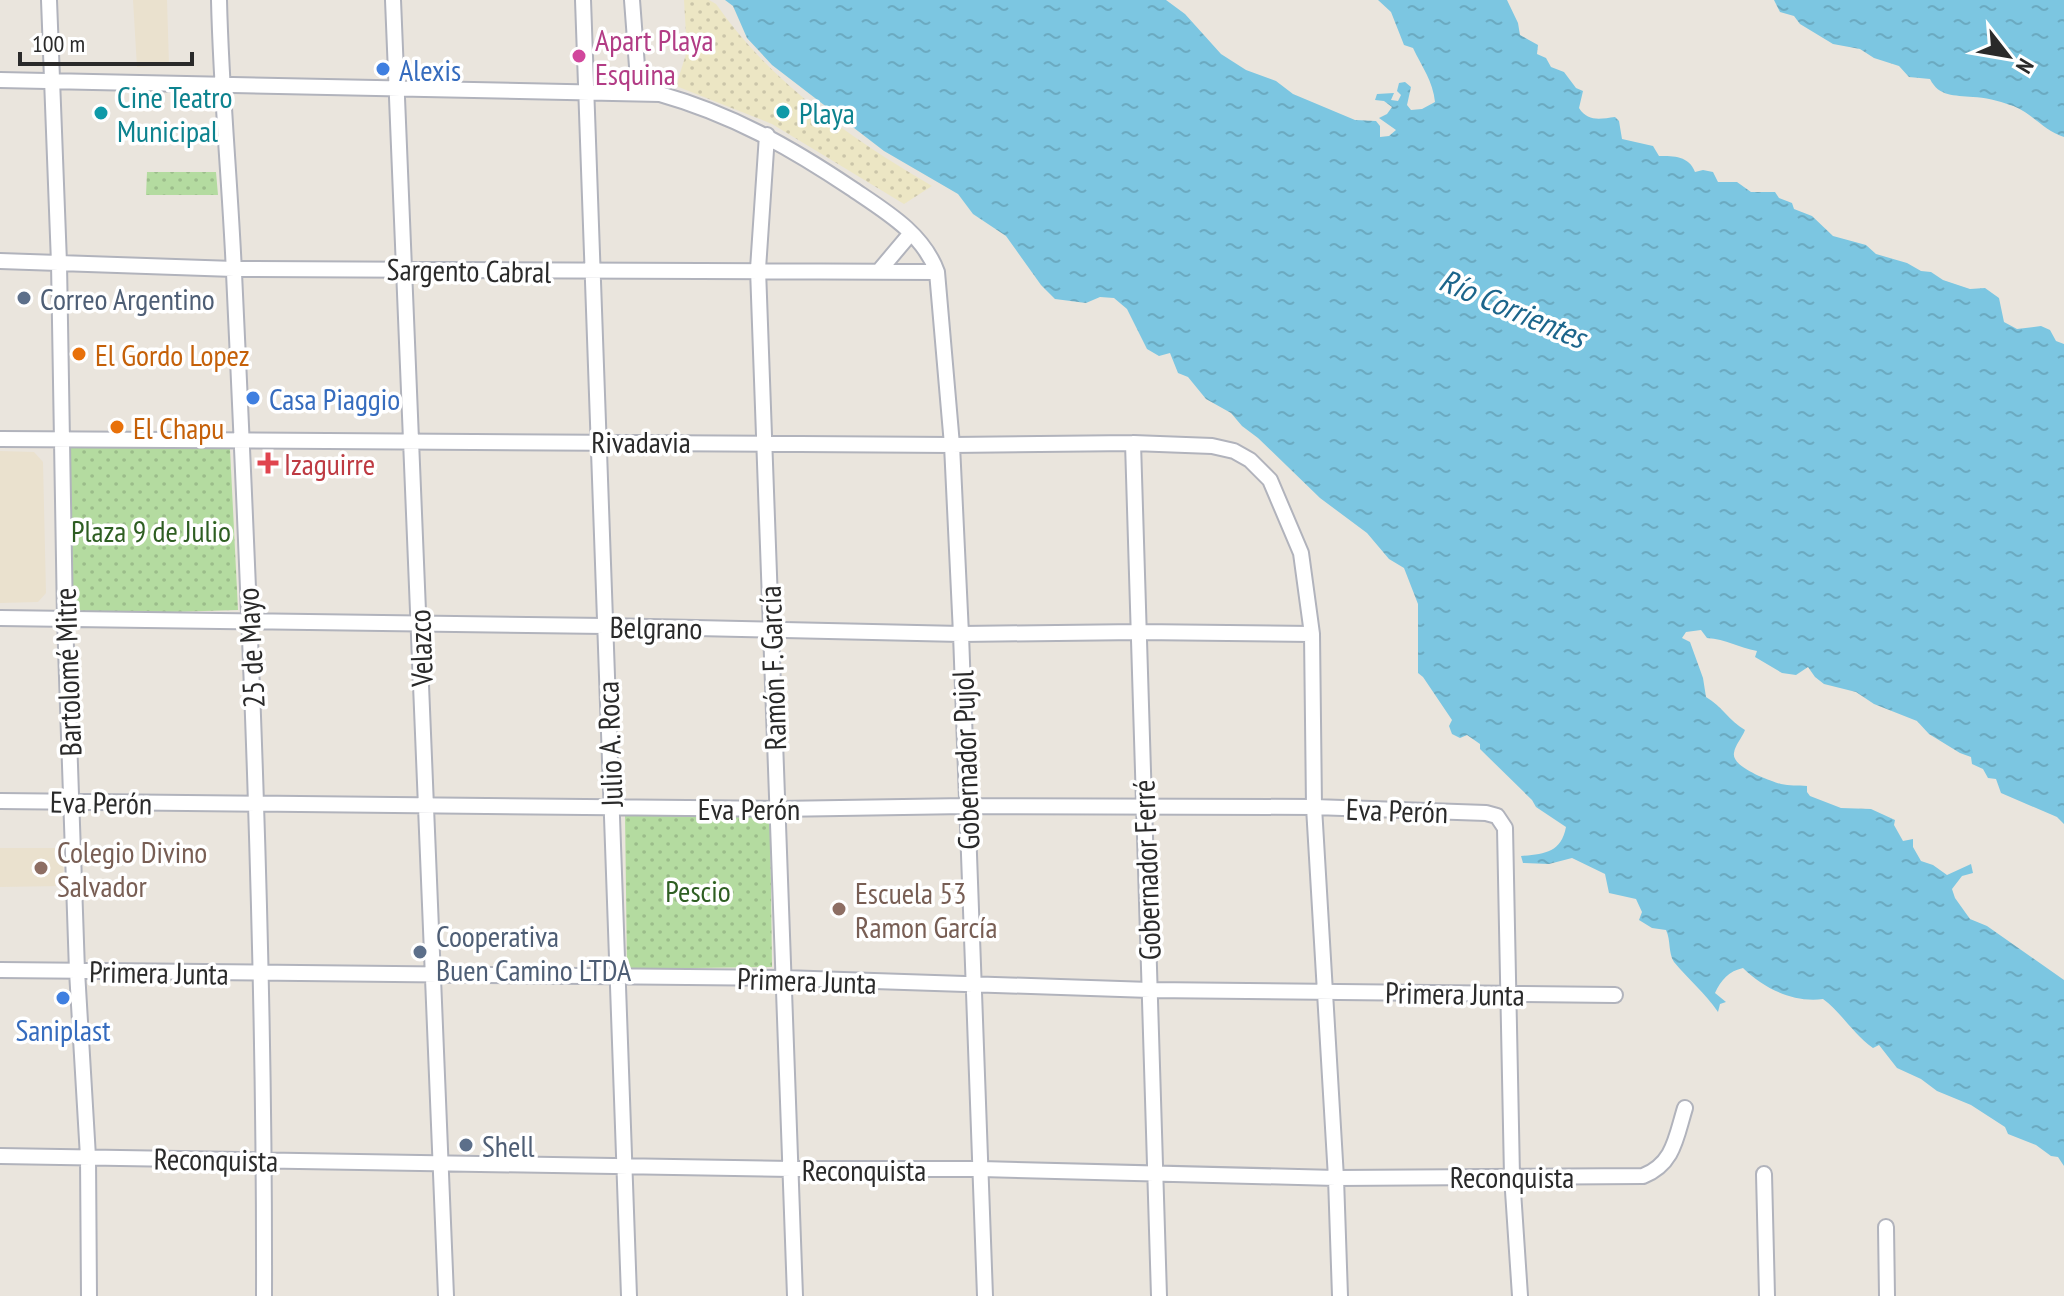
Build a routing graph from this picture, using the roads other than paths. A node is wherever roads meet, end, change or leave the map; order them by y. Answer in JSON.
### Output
{"nodes":[{"id":1,"x":49,"y":0,"type":"edge"},
{"id":2,"x":219,"y":0,"type":"edge"},
{"id":3,"x":393,"y":0,"type":"edge"},
{"id":4,"x":583,"y":0,"type":"edge"},
{"id":5,"x":632,"y":0,"type":"edge"},
{"id":6,"x":0,"y":80,"type":"edge"},
{"id":7,"x":52,"y":81,"type":"junction"},
{"id":8,"x":221,"y":86,"type":"junction"},
{"id":9,"x":397,"y":89,"type":"junction"},
{"id":10,"x":586,"y":91,"type":"junction"},
{"id":11,"x":639,"y":93,"type":"junction"},
{"id":12,"x":767,"y":135,"type":"junction"},
{"id":13,"x":911,"y":233,"type":"junction"},
{"id":14,"x":0,"y":261,"type":"edge"},
{"id":15,"x":59,"y":263,"type":"junction"},
{"id":16,"x":404,"y":268,"type":"junction"},
{"id":17,"x":234,"y":269,"type":"junction"},
{"id":18,"x":758,"y":269,"type":"junction"},
{"id":19,"x":591,"y":271,"type":"junction"},
{"id":20,"x":879,"y":271,"type":"junction"},
{"id":21,"x":937,"y":272,"type":"junction"},
{"id":22,"x":0,"y":439,"type":"edge"},
{"id":23,"x":63,"y":439,"type":"junction"},
{"id":24,"x":241,"y":440,"type":"junction"},
{"id":25,"x":411,"y":440,"type":"junction"},
{"id":26,"x":598,"y":441,"type":"junction"},
{"id":27,"x":763,"y":442,"type":"junction"},
{"id":28,"x":1133,"y":443,"type":"junction"},
{"id":29,"x":952,"y":445,"type":"junction"},
{"id":30,"x":0,"y":618,"type":"edge"},
{"id":31,"x":65,"y":619,"type":"junction"},
{"id":32,"x":249,"y":622,"type":"junction"},
{"id":33,"x":419,"y":624,"type":"junction"},
{"id":34,"x":605,"y":626,"type":"junction"},
{"id":35,"x":770,"y":629,"type":"junction"},
{"id":36,"x":1139,"y":632,"type":"junction"},
{"id":37,"x":961,"y":634,"type":"junction"},
{"id":38,"x":1312,"y":634,"type":"junction"},
{"id":39,"x":0,"y":801,"type":"edge"},
{"id":40,"x":71,"y":802,"type":"junction"},
{"id":41,"x":258,"y":805,"type":"junction"},
{"id":42,"x":426,"y":805,"type":"junction"},
{"id":43,"x":966,"y":806,"type":"junction"},
{"id":44,"x":611,"y":807,"type":"junction"},
{"id":45,"x":1144,"y":807,"type":"junction"},
{"id":46,"x":1314,"y":807,"type":"junction"},
{"id":47,"x":777,"y":809,"type":"junction"},
{"id":48,"x":0,"y":970,"type":"edge"},
{"id":49,"x":77,"y":971,"type":"junction"},
{"id":50,"x":259,"y":973,"type":"junction"},
{"id":51,"x":433,"y":974,"type":"junction"},
{"id":52,"x":617,"y":976,"type":"junction"},
{"id":53,"x":783,"y":978,"type":"junction"},
{"id":54,"x":972,"y":986,"type":"junction"},
{"id":55,"x":1150,"y":990,"type":"junction"},
{"id":56,"x":1324,"y":991,"type":"junction"},
{"id":57,"x":1510,"y":994,"type":"junction"},
{"id":58,"x":1615,"y":995,"type":"dead end"},
{"id":59,"x":1685,"y":1108,"type":"dead end"},
{"id":60,"x":0,"y":1156,"type":"edge"},
{"id":61,"x":88,"y":1157,"type":"junction"},
{"id":62,"x":264,"y":1159,"type":"junction"},
{"id":63,"x":441,"y":1163,"type":"junction"},
{"id":64,"x":624,"y":1165,"type":"junction"},
{"id":65,"x":791,"y":1169,"type":"junction"},
{"id":66,"x":981,"y":1169,"type":"junction"},
{"id":67,"x":1155,"y":1174,"type":"junction"},
{"id":68,"x":1764,"y":1174,"type":"dead end"},
{"id":69,"x":1512,"y":1176,"type":"junction"},
{"id":70,"x":1336,"y":1178,"type":"junction"},
{"id":71,"x":1886,"y":1227,"type":"dead end"},
{"id":72,"x":89,"y":1296,"type":"edge"},
{"id":73,"x":264,"y":1296,"type":"edge"},
{"id":74,"x":446,"y":1296,"type":"edge"},
{"id":75,"x":629,"y":1296,"type":"edge"},
{"id":76,"x":795,"y":1296,"type":"edge"},
{"id":77,"x":985,"y":1296,"type":"edge"},
{"id":78,"x":1159,"y":1296,"type":"edge"},
{"id":79,"x":1340,"y":1296,"type":"edge"},
{"id":80,"x":1520,"y":1296,"type":"edge"},
{"id":81,"x":1767,"y":1296,"type":"edge"},
{"id":82,"x":1887,"y":1296,"type":"edge"}],
"edges":[{"from":1,"to":7,"type":"street","name":"Bartolomé Mitre"},
{"from":2,"to":8,"type":"street","name":"25 de Mayo"},
{"from":3,"to":9,"type":"street","name":"Velazco"},
{"from":4,"to":10,"type":"street","name":"Julio A. Roca"},
{"from":5,"to":11,"type":"street"},
{"from":6,"to":7,"type":"street"},
{"from":7,"to":8,"type":"street"},
{"from":7,"to":15,"type":"street","name":"Bartolomé Mitre"},
{"from":8,"to":9,"type":"street"},
{"from":8,"to":17,"type":"street","name":"25 de Mayo"},
{"from":9,"to":10,"type":"street"},
{"from":9,"to":16,"type":"street","name":"Velazco"},
{"from":10,"to":11,"type":"street"},
{"from":10,"to":19,"type":"street","name":"Julio A. Roca"},
{"from":11,"to":12,"type":"street"},
{"from":12,"to":13,"type":"street"},
{"from":12,"to":18,"type":"street","name":"Ramón F. García"},
{"from":13,"to":20,"type":"street"},
{"from":13,"to":21,"type":"street"},
{"from":14,"to":15,"type":"street","name":"Sargento Cabral"},
{"from":15,"to":17,"type":"street","name":"Sargento Cabral"},
{"from":15,"to":23,"type":"street","name":"Bartolomé Mitre"},
{"from":16,"to":17,"type":"street","name":"Sargento Cabral"},
{"from":16,"to":19,"type":"street","name":"Sargento Cabral"},
{"from":16,"to":25,"type":"street","name":"Velazco"},
{"from":17,"to":24,"type":"street","name":"25 de Mayo"},
{"from":18,"to":19,"type":"street","name":"Sargento Cabral"},
{"from":18,"to":20,"type":"street","name":"Sargento Cabral"},
{"from":18,"to":27,"type":"street","name":"Ramón F. García"},
{"from":19,"to":26,"type":"street","name":"Julio A. Roca"},
{"from":20,"to":21,"type":"street","name":"Sargento Cabral"},
{"from":21,"to":29,"type":"street","name":"Gobernador Pujol"},
{"from":22,"to":23,"type":"street","name":"Rivadavia"},
{"from":23,"to":24,"type":"street","name":"Rivadavia"},
{"from":23,"to":31,"type":"street","name":"Bartolomé Mitre"},
{"from":24,"to":25,"type":"street","name":"Rivadavia"},
{"from":24,"to":32,"type":"street","name":"25 de Mayo"},
{"from":25,"to":26,"type":"street","name":"Rivadavia"},
{"from":25,"to":33,"type":"street","name":"Velazco"},
{"from":26,"to":27,"type":"street","name":"Rivadavia"},
{"from":26,"to":34,"type":"street","name":"Julio A. Roca"},
{"from":27,"to":29,"type":"street","name":"Rivadavia"},
{"from":27,"to":35,"type":"street","name":"Ramón F. García"},
{"from":28,"to":29,"type":"street","name":"Rivadavia"},
{"from":28,"to":36,"type":"street","name":"Gobernador Ferré"},
{"from":28,"to":38,"type":"street","name":"Rivadavia"},
{"from":29,"to":37,"type":"street","name":"Gobernador Pujol"},
{"from":30,"to":31,"type":"street","name":"Belgrano"},
{"from":31,"to":32,"type":"street","name":"Belgrano"},
{"from":31,"to":40,"type":"street","name":"Bartolomé Mitre"},
{"from":32,"to":33,"type":"street","name":"Belgrano"},
{"from":32,"to":41,"type":"street","name":"25 de Mayo"},
{"from":33,"to":34,"type":"street","name":"Belgrano"},
{"from":33,"to":42,"type":"street","name":"Velazco"},
{"from":34,"to":35,"type":"street","name":"Belgrano"},
{"from":34,"to":44,"type":"street","name":"Julio A. Roca"},
{"from":35,"to":37,"type":"street","name":"Belgrano"},
{"from":35,"to":47,"type":"street","name":"Ramón F. García"},
{"from":36,"to":37,"type":"street","name":"Belgrano"},
{"from":36,"to":38,"type":"street","name":"Belgrano"},
{"from":36,"to":45,"type":"street","name":"Gobernador Ferré"},
{"from":37,"to":43,"type":"street","name":"Gobernador Pujol"},
{"from":38,"to":46,"type":"street"},
{"from":39,"to":40,"type":"street","name":"Eva Perón"},
{"from":40,"to":41,"type":"street","name":"Eva Perón"},
{"from":40,"to":49,"type":"street","name":"Bartolomé Mitre"},
{"from":41,"to":42,"type":"street","name":"Eva Perón"},
{"from":41,"to":50,"type":"street","name":"25 de Mayo"},
{"from":42,"to":44,"type":"street","name":"Eva Perón"},
{"from":42,"to":51,"type":"street","name":"Velazco"},
{"from":43,"to":45,"type":"street","name":"Eva Perón"},
{"from":43,"to":47,"type":"street","name":"Eva Perón"},
{"from":43,"to":54,"type":"street","name":"Gobernador Pujol"},
{"from":44,"to":47,"type":"street","name":"Eva Perón"},
{"from":44,"to":52,"type":"street","name":"Julio A. Roca"},
{"from":45,"to":46,"type":"street","name":"Eva Perón"},
{"from":45,"to":55,"type":"street","name":"Gobernador Ferré"},
{"from":46,"to":56,"type":"street"},
{"from":46,"to":57,"type":"street","name":"Eva Perón"},
{"from":47,"to":53,"type":"street","name":"Ramón F. García"},
{"from":48,"to":49,"type":"street","name":"Primera Junta"},
{"from":49,"to":50,"type":"street","name":"Primera Junta"},
{"from":49,"to":61,"type":"street","name":"Bartolomé Mitre"},
{"from":50,"to":51,"type":"street","name":"Primera Junta"},
{"from":50,"to":62,"type":"street","name":"25 de Mayo"},
{"from":51,"to":52,"type":"street","name":"Primera Junta"},
{"from":51,"to":63,"type":"street","name":"Velazco"},
{"from":52,"to":53,"type":"street","name":"Primera Junta"},
{"from":52,"to":64,"type":"street","name":"Julio A. Roca"},
{"from":53,"to":54,"type":"street","name":"Primera Junta"},
{"from":53,"to":65,"type":"street","name":"Ramón F. García"},
{"from":54,"to":55,"type":"street","name":"Primera Junta"},
{"from":54,"to":66,"type":"street","name":"Gobernador Pujol"},
{"from":55,"to":56,"type":"street","name":"Primera Junta"},
{"from":55,"to":67,"type":"street","name":"Gobernador Ferré"},
{"from":56,"to":57,"type":"street","name":"Primera Junta"},
{"from":56,"to":70,"type":"street"},
{"from":57,"to":58,"type":"street","name":"Primera Junta"},
{"from":57,"to":69,"type":"street"},
{"from":59,"to":69,"type":"street","name":"Reconquista"},
{"from":60,"to":61,"type":"street","name":"Reconquista"},
{"from":61,"to":62,"type":"street","name":"Reconquista"},
{"from":61,"to":72,"type":"street","name":"Bartolomé Mitre"},
{"from":62,"to":63,"type":"street","name":"Reconquista"},
{"from":62,"to":73,"type":"street","name":"25 de Mayo"},
{"from":63,"to":64,"type":"street","name":"Reconquista"},
{"from":63,"to":74,"type":"street","name":"Velazco"},
{"from":64,"to":65,"type":"street","name":"Reconquista"},
{"from":64,"to":75,"type":"street","name":"Julio A. Roca"},
{"from":65,"to":66,"type":"street","name":"Reconquista"},
{"from":65,"to":76,"type":"street","name":"Ramón F. García"},
{"from":66,"to":67,"type":"street","name":"Reconquista"},
{"from":66,"to":77,"type":"street","name":"Gobernador Pujol"},
{"from":67,"to":70,"type":"street","name":"Reconquista"},
{"from":67,"to":78,"type":"street","name":"Gobernador Ferré"},
{"from":68,"to":81,"type":"street"},
{"from":69,"to":70,"type":"street","name":"Reconquista"},
{"from":69,"to":80,"type":"street"},
{"from":70,"to":79,"type":"street"},
{"from":71,"to":82,"type":"street"}]}
